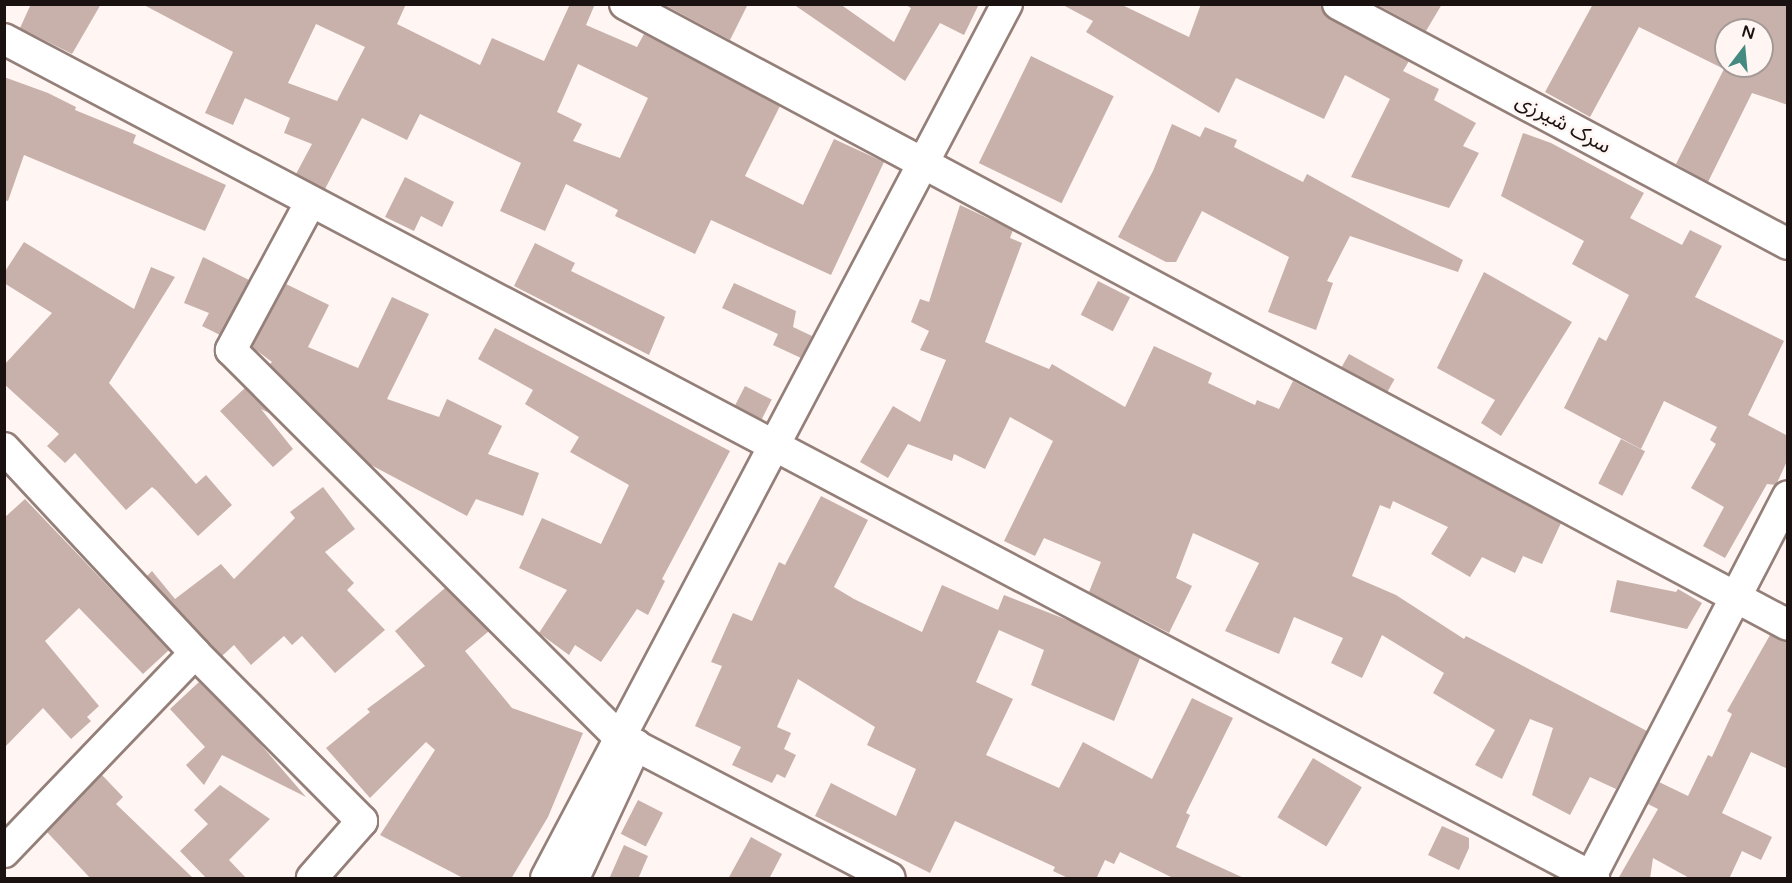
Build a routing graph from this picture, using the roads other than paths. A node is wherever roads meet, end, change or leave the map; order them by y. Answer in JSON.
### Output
{"nodes":[{"id":1,"x":625,"y":4,"type":"edge"},
{"id":2,"x":1007,"y":4,"type":"edge"},
{"id":3,"x":1027,"y":4,"type":"edge"},
{"id":4,"x":1338,"y":4,"type":"edge"},
{"id":5,"x":4,"y":39,"type":"edge"},
{"id":6,"x":932,"y":169,"type":"junction"},
{"id":7,"x":310,"y":203,"type":"junction"},
{"id":8,"x":1788,"y":244,"type":"edge"},
{"id":9,"x":780,"y":451,"type":"junction"},
{"id":10,"x":8,"y":459,"type":"edge"},
{"id":11,"x":1788,"y":496,"type":"edge"},
{"id":12,"x":1736,"y":598,"type":"junction"},
{"id":13,"x":1788,"y":625,"type":"edge"},
{"id":14,"x":195,"y":653,"type":"junction"},
{"id":15,"x":627,"y":741,"type":"junction"},
{"id":16,"x":4,"y":852,"type":"edge"},
{"id":17,"x":1592,"y":878,"type":"edge"},
{"id":18,"x":312,"y":879,"type":"edge"},
{"id":19,"x":546,"y":879,"type":"edge"},
{"id":20,"x":574,"y":879,"type":"edge"},
{"id":21,"x":890,"y":879,"type":"edge"}],
"edges":[{"from":1,"to":6,"type":"street"},
{"from":2,"to":6,"type":"street"},
{"from":3,"to":6,"type":"street"},
{"from":4,"to":8,"type":"street","name":"سرک شیرزی"},
{"from":5,"to":7,"type":"street"},
{"from":6,"to":9,"type":"street"},
{"from":6,"to":12,"type":"street"},
{"from":7,"to":9,"type":"street"},
{"from":7,"to":15,"type":"street"},
{"from":9,"to":15,"type":"street"},
{"from":9,"to":17,"type":"street"},
{"from":10,"to":14,"type":"street"},
{"from":11,"to":12,"type":"street"},
{"from":12,"to":13,"type":"street"},
{"from":12,"to":17,"type":"street"},
{"from":14,"to":16,"type":"street"},
{"from":14,"to":18,"type":"street"},
{"from":15,"to":19,"type":"street"},
{"from":15,"to":20,"type":"street"},
{"from":15,"to":21,"type":"street"}]}
